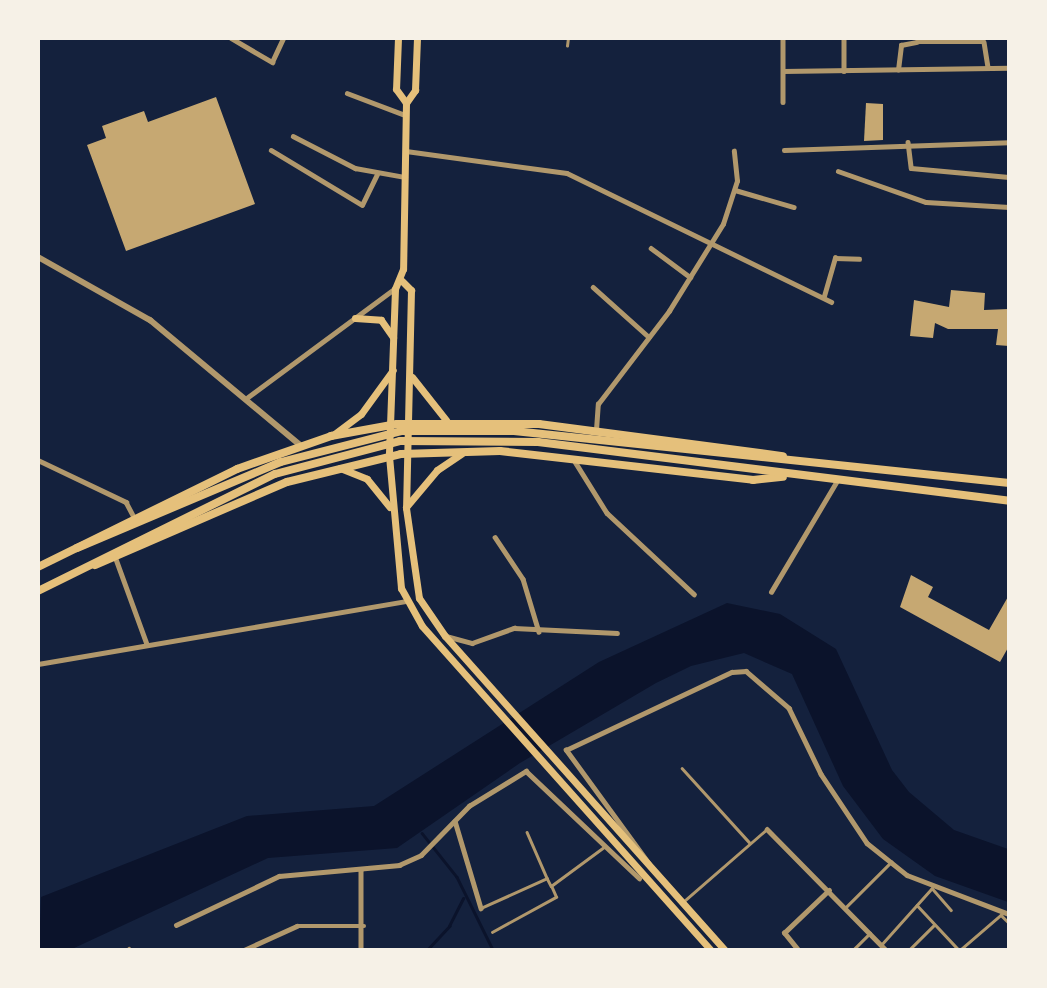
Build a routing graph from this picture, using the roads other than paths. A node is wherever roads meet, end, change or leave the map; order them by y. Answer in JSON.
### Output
{"nodes":[{"id":1,"x":231,"y":38,"type":"edge"},
{"id":2,"x":283,"y":38,"type":"edge"},
{"id":3,"x":398,"y":38,"type":"edge"},
{"id":4,"x":417,"y":38,"type":"edge"},
{"id":5,"x":568,"y":38,"type":"edge"},
{"id":6,"x":783,"y":38,"type":"edge"},
{"id":7,"x":844,"y":38,"type":"edge"},
{"id":8,"x":567,"y":46,"type":"dead end"},
{"id":9,"x":988,"y":67,"type":"junction"},
{"id":10,"x":1009,"y":68,"type":"edge"},
{"id":11,"x":898,"y":70,"type":"junction"},
{"id":12,"x":783,"y":71,"type":"junction"},
{"id":13,"x":844,"y":71,"type":"junction"},
{"id":14,"x":347,"y":93,"type":"dead end"},
{"id":15,"x":783,"y":102,"type":"dead end"},
{"id":16,"x":406,"y":103,"type":"junction"},
{"id":17,"x":405,"y":115,"type":"junction"},
{"id":18,"x":293,"y":136,"type":"dead end"},
{"id":19,"x":908,"y":142,"type":"junction"},
{"id":20,"x":1009,"y":142,"type":"edge"},
{"id":21,"x":271,"y":150,"type":"dead end"},
{"id":22,"x":784,"y":150,"type":"dead end"},
{"id":23,"x":405,"y":151,"type":"junction"},
{"id":24,"x":734,"y":151,"type":"dead end"},
{"id":25,"x":838,"y":171,"type":"dead end"},
{"id":26,"x":377,"y":174,"type":"junction"},
{"id":27,"x":405,"y":177,"type":"junction"},
{"id":28,"x":1009,"y":177,"type":"edge"},
{"id":29,"x":735,"y":190,"type":"junction"},
{"id":30,"x":794,"y":207,"type":"dead end"},
{"id":31,"x":1009,"y":208,"type":"edge"},
{"id":32,"x":709,"y":246,"type":"junction"},
{"id":33,"x":651,"y":248,"type":"dead end"},
{"id":34,"x":38,"y":257,"type":"edge"},
{"id":35,"x":859,"y":259,"type":"dead end"},
{"id":36,"x":690,"y":277,"type":"junction"},
{"id":37,"x":402,"y":281,"type":"junction"},
{"id":38,"x":593,"y":287,"type":"dead end"},
{"id":39,"x":395,"y":289,"type":"junction"},
{"id":40,"x":824,"y":296,"type":"junction"},
{"id":41,"x":831,"y":302,"type":"dead end"},
{"id":42,"x":355,"y":318,"type":"junction"},
{"id":43,"x":649,"y":337,"type":"junction"},
{"id":44,"x":394,"y":339,"type":"junction"},
{"id":45,"x":393,"y":369,"type":"junction"},
{"id":46,"x":410,"y":373,"type":"junction"},
{"id":47,"x":248,"y":397,"type":"junction"},
{"id":48,"x":446,"y":420,"type":"junction"},
{"id":49,"x":436,"y":421,"type":"junction"},
{"id":50,"x":410,"y":423,"type":"junction"},
{"id":51,"x":390,"y":425,"type":"junction"},
{"id":52,"x":364,"y":430,"type":"junction"},
{"id":53,"x":596,"y":430,"type":"junction"},
{"id":54,"x":331,"y":436,"type":"junction"},
{"id":55,"x":300,"y":445,"type":"junction"},
{"id":56,"x":468,"y":450,"type":"junction"},
{"id":57,"x":436,"y":451,"type":"junction"},
{"id":58,"x":409,"y":453,"type":"junction"},
{"id":59,"x":389,"y":456,"type":"junction"},
{"id":60,"x":574,"y":459,"type":"junction"},
{"id":61,"x":794,"y":459,"type":"junction"},
{"id":62,"x":38,"y":460,"type":"edge"},
{"id":63,"x":368,"y":460,"type":"junction"},
{"id":64,"x":336,"y":467,"type":"junction"},
{"id":65,"x":793,"y":475,"type":"junction"},
{"id":66,"x":837,"y":481,"type":"junction"},
{"id":67,"x":1009,"y":483,"type":"edge"},
{"id":68,"x":998,"y":500,"type":"junction"},
{"id":69,"x":1009,"y":501,"type":"edge"},
{"id":70,"x":391,"y":508,"type":"junction"},
{"id":71,"x":405,"y":508,"type":"junction"},
{"id":72,"x":1009,"y":509,"type":"edge"},
{"id":73,"x":133,"y":515,"type":"junction"},
{"id":74,"x":495,"y":537,"type":"dead end"},
{"id":75,"x":77,"y":548,"type":"junction"},
{"id":76,"x":116,"y":559,"type":"junction"},
{"id":77,"x":38,"y":567,"type":"edge"},
{"id":78,"x":84,"y":569,"type":"junction"},
{"id":79,"x":39,"y":590,"type":"edge"},
{"id":80,"x":771,"y":592,"type":"dead end"},
{"id":81,"x":694,"y":594,"type":"dead end"},
{"id":82,"x":419,"y":598,"type":"junction"},
{"id":83,"x":407,"y":601,"type":"junction"},
{"id":84,"x":539,"y":632,"type":"junction"},
{"id":85,"x":617,"y":633,"type":"dead end"},
{"id":86,"x":445,"y":636,"type":"junction"},
{"id":87,"x":147,"y":644,"type":"junction"},
{"id":88,"x":38,"y":664,"type":"edge"},
{"id":89,"x":682,"y":768,"type":"dead end"},
{"id":90,"x":454,"y":820,"type":"junction"},
{"id":91,"x":767,"y":829,"type":"joint"},
{"id":92,"x":527,"y":832,"type":"dead end"},
{"id":93,"x":749,"y":842,"type":"junction"},
{"id":94,"x":607,"y":845,"type":"junction"},
{"id":95,"x":891,"y":862,"type":"junction"},
{"id":96,"x":649,"y":865,"type":"junction"},
{"id":97,"x":361,"y":871,"type":"junction"},
{"id":98,"x":547,"y":878,"type":"junction"},
{"id":99,"x":639,"y":878,"type":"dead end"},
{"id":100,"x":551,"y":886,"type":"junction"},
{"id":101,"x":932,"y":888,"type":"junction"},
{"id":102,"x":829,"y":890,"type":"junction"},
{"id":103,"x":683,"y":902,"type":"junction"},
{"id":104,"x":918,"y":905,"type":"junction"},
{"id":105,"x":845,"y":907,"type":"junction"},
{"id":106,"x":481,"y":908,"type":"joint"},
{"id":107,"x":951,"y":910,"type":"dead end"},
{"id":108,"x":1004,"y":914,"type":"edge"},
{"id":109,"x":1009,"y":923,"type":"edge"},
{"id":110,"x":176,"y":925,"type":"dead end"},
{"id":111,"x":935,"y":925,"type":"junction"},
{"id":112,"x":364,"y":926,"type":"junction"},
{"id":113,"x":492,"y":932,"type":"dead end"},
{"id":114,"x":870,"y":933,"type":"junction"},
{"id":115,"x":881,"y":944,"type":"junction"},
{"id":116,"x":244,"y":950,"type":"edge"},
{"id":117,"x":361,"y":950,"type":"edge"},
{"id":118,"x":711,"y":950,"type":"edge"},
{"id":119,"x":725,"y":950,"type":"edge"},
{"id":120,"x":798,"y":950,"type":"edge"},
{"id":121,"x":853,"y":950,"type":"edge"},
{"id":122,"x":886,"y":950,"type":"edge"},
{"id":123,"x":909,"y":950,"type":"edge"},
{"id":124,"x":959,"y":950,"type":"edge"}],
"edges":[{"from":1,"to":2,"type":"street"},
{"from":3,"to":16,"type":"main road"},
{"from":4,"to":16,"type":"main road"},
{"from":5,"to":8,"type":"lane"},
{"from":6,"to":12,"type":"street"},
{"from":7,"to":13,"type":"street"},
{"from":9,"to":10,"type":"street"},
{"from":9,"to":11,"type":"street"},
{"from":9,"to":11,"type":"street"},
{"from":11,"to":13,"type":"street"},
{"from":12,"to":13,"type":"street"},
{"from":12,"to":15,"type":"street"},
{"from":14,"to":17,"type":"street"},
{"from":16,"to":17,"type":"main road"},
{"from":17,"to":23,"type":"main road"},
{"from":18,"to":26,"type":"street"},
{"from":19,"to":20,"type":"street"},
{"from":19,"to":22,"type":"street"},
{"from":19,"to":28,"type":"street"},
{"from":21,"to":26,"type":"street"},
{"from":23,"to":27,"type":"main road"},
{"from":23,"to":32,"type":"street"},
{"from":24,"to":29,"type":"street"},
{"from":25,"to":31,"type":"street"},
{"from":26,"to":27,"type":"street"},
{"from":27,"to":37,"type":"main road"},
{"from":29,"to":30,"type":"street"},
{"from":29,"to":32,"type":"street"},
{"from":32,"to":36,"type":"street"},
{"from":32,"to":40,"type":"street"},
{"from":33,"to":36,"type":"street"},
{"from":34,"to":47,"type":"street"},
{"from":35,"to":40,"type":"street"},
{"from":36,"to":43,"type":"street"},
{"from":37,"to":39,"type":"main road"},
{"from":37,"to":46,"type":"main road"},
{"from":38,"to":43,"type":"street"},
{"from":39,"to":42,"type":"street"},
{"from":39,"to":44,"type":"main road"},
{"from":40,"to":41,"type":"street"},
{"from":42,"to":44,"type":"main road"},
{"from":42,"to":47,"type":"street"},
{"from":43,"to":53,"type":"street"},
{"from":44,"to":45,"type":"main road"},
{"from":45,"to":51,"type":"main road"},
{"from":45,"to":54,"type":"main road"},
{"from":46,"to":48,"type":"main road"},
{"from":46,"to":50,"type":"main road"},
{"from":47,"to":55,"type":"street"},
{"from":48,"to":49,"type":"highway"},
{"from":48,"to":53,"type":"highway"},
{"from":49,"to":50,"type":"highway"},
{"from":49,"to":57,"type":"highway"},
{"from":50,"to":51,"type":"highway"},
{"from":50,"to":58,"type":"main road"},
{"from":51,"to":52,"type":"highway"},
{"from":51,"to":59,"type":"main road"},
{"from":52,"to":54,"type":"highway"},
{"from":52,"to":63,"type":"highway"},
{"from":53,"to":61,"type":"highway"},
{"from":54,"to":55,"type":"highway"},
{"from":55,"to":73,"type":"highway"},
{"from":56,"to":57,"type":"highway"},
{"from":56,"to":60,"type":"highway"},
{"from":56,"to":71,"type":"main road"},
{"from":57,"to":58,"type":"highway"},
{"from":58,"to":59,"type":"highway"},
{"from":58,"to":71,"type":"main road"},
{"from":59,"to":63,"type":"highway"},
{"from":59,"to":70,"type":"main road"},
{"from":60,"to":65,"type":"highway"},
{"from":60,"to":81,"type":"street"},
{"from":61,"to":67,"type":"highway"},
{"from":61,"to":75,"type":"highway"},
{"from":62,"to":73,"type":"street"},
{"from":63,"to":64,"type":"highway"},
{"from":64,"to":70,"type":"main road"},
{"from":64,"to":76,"type":"highway"},
{"from":65,"to":66,"type":"highway"},
{"from":65,"to":78,"type":"highway"},
{"from":66,"to":68,"type":"highway"},
{"from":66,"to":80,"type":"street"},
{"from":68,"to":69,"type":"highway"},
{"from":68,"to":72,"type":"highway"},
{"from":70,"to":83,"type":"main road"},
{"from":71,"to":82,"type":"main road"},
{"from":73,"to":75,"type":"highway"},
{"from":74,"to":84,"type":"street"},
{"from":75,"to":77,"type":"highway"},
{"from":76,"to":78,"type":"highway"},
{"from":76,"to":87,"type":"street"},
{"from":78,"to":79,"type":"highway"},
{"from":82,"to":83,"type":"main road"},
{"from":82,"to":86,"type":"main road"},
{"from":83,"to":87,"type":"street"},
{"from":83,"to":118,"type":"main road"},
{"from":84,"to":85,"type":"street"},
{"from":84,"to":86,"type":"street"},
{"from":86,"to":96,"type":"main road"},
{"from":87,"to":88,"type":"street"},
{"from":89,"to":93,"type":"lane"},
{"from":90,"to":94,"type":"street"},
{"from":90,"to":97,"type":"street"},
{"from":90,"to":106,"type":"street"},
{"from":91,"to":93,"type":"lane"},
{"from":91,"to":102,"type":"street"},
{"from":92,"to":98,"type":"lane"},
{"from":93,"to":103,"type":"lane"},
{"from":94,"to":99,"type":"street"},
{"from":94,"to":100,"type":"lane"},
{"from":95,"to":96,"type":"street"},
{"from":95,"to":101,"type":"street"},
{"from":95,"to":105,"type":"lane"},
{"from":96,"to":103,"type":"main road"},
{"from":97,"to":110,"type":"street"},
{"from":97,"to":112,"type":"street"},
{"from":98,"to":100,"type":"lane"},
{"from":98,"to":106,"type":"lane"},
{"from":100,"to":113,"type":"lane"},
{"from":101,"to":104,"type":"lane"},
{"from":101,"to":107,"type":"lane"},
{"from":101,"to":108,"type":"street"},
{"from":102,"to":105,"type":"street"},
{"from":102,"to":120,"type":"street"},
{"from":103,"to":119,"type":"main road"},
{"from":104,"to":111,"type":"lane"},
{"from":104,"to":115,"type":"lane"},
{"from":105,"to":114,"type":"street"},
{"from":108,"to":109,"type":"lane"},
{"from":108,"to":124,"type":"lane"},
{"from":111,"to":123,"type":"lane"},
{"from":111,"to":124,"type":"lane"},
{"from":112,"to":116,"type":"street"},
{"from":112,"to":117,"type":"street"},
{"from":114,"to":115,"type":"street"},
{"from":114,"to":121,"type":"lane"},
{"from":115,"to":122,"type":"street"}]}
